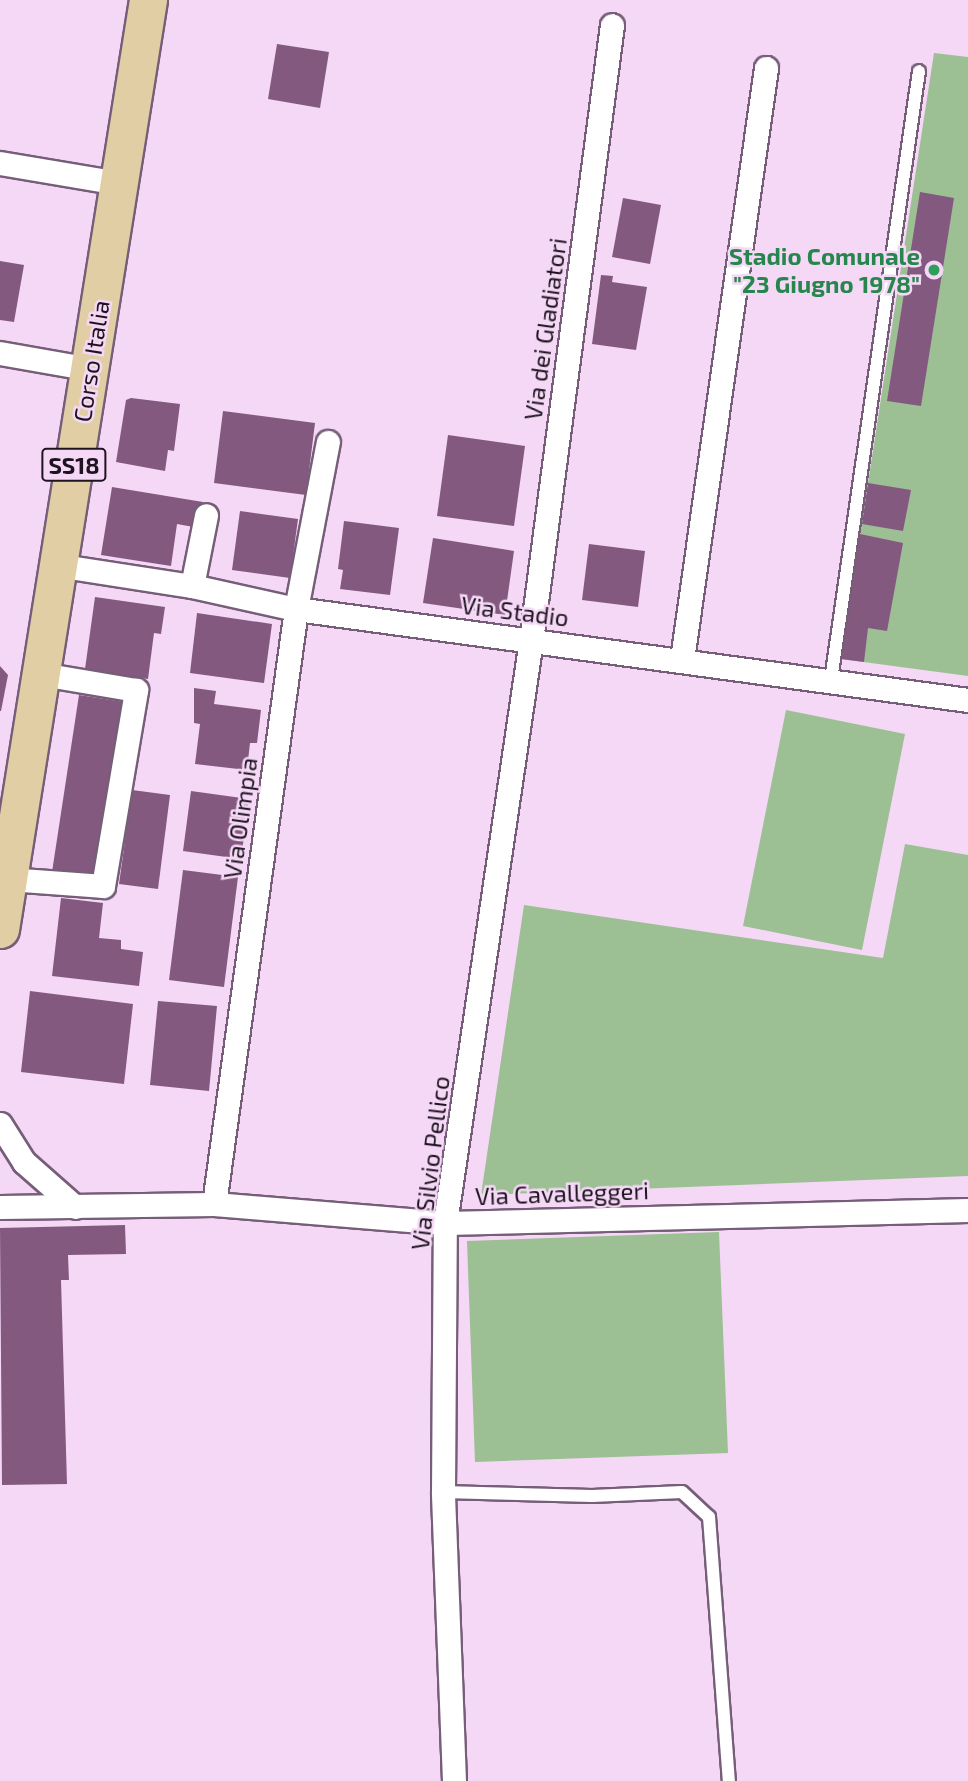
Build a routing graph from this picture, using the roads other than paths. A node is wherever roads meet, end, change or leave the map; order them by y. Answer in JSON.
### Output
{"nodes":[{"id":1,"x":148,"y":0,"type":"edge"},
{"id":2,"x":611,"y":25,"type":"dead end"},
{"id":3,"x":766,"y":68,"type":"dead end"},
{"id":4,"x":919,"y":71,"type":"dead end"},
{"id":5,"x":0,"y":163,"type":"edge"},
{"id":6,"x":118,"y":183,"type":"junction"},
{"id":7,"x":0,"y":353,"type":"edge"},
{"id":8,"x":91,"y":369,"type":"junction"},
{"id":9,"x":328,"y":442,"type":"dead end"},
{"id":10,"x":206,"y":515,"type":"dead end"},
{"id":11,"x":56,"y":565,"type":"junction"},
{"id":12,"x":192,"y":586,"type":"junction"},
{"id":13,"x":296,"y":609,"type":"junction"},
{"id":14,"x":531,"y":640,"type":"junction"},
{"id":15,"x":682,"y":659,"type":"junction"},
{"id":16,"x":41,"y":674,"type":"junction"},
{"id":17,"x":831,"y":680,"type":"junction"},
{"id":18,"x":968,"y":700,"type":"edge"},
{"id":19,"x":12,"y":770,"type":"edge"},
{"id":20,"x":4,"y":880,"type":"edge"},
{"id":21,"x":0,"y":929,"type":"edge"},
{"id":22,"x":0,"y":1124,"type":"edge"},
{"id":23,"x":214,"y":1204,"type":"junction"},
{"id":24,"x":0,"y":1207,"type":"edge"},
{"id":25,"x":75,"y":1207,"type":"junction"},
{"id":26,"x":968,"y":1210,"type":"edge"},
{"id":27,"x":445,"y":1223,"type":"junction"},
{"id":28,"x":443,"y":1492,"type":"junction"},
{"id":29,"x":454,"y":1781,"type":"edge"},
{"id":30,"x":729,"y":1781,"type":"edge"}],
"edges":[{"from":1,"to":6,"type":"main road","name":"Corso Italia","number":"SS18"},
{"from":2,"to":14,"type":"street","name":"Via dei Gladiatori"},
{"from":3,"to":15,"type":"street"},
{"from":4,"to":17,"type":"lane"},
{"from":5,"to":6,"type":"street"},
{"from":6,"to":8,"type":"main road","name":"Corso Italia","number":"SS18"},
{"from":7,"to":8,"type":"street"},
{"from":8,"to":11,"type":"main road","name":"Corso Italia","number":"SS18"},
{"from":9,"to":13,"type":"street","name":"Via Olimpia"},
{"from":10,"to":12,"type":"street"},
{"from":11,"to":12,"type":"street","name":"Via Stadio"},
{"from":11,"to":16,"type":"main road","name":"Corso Italia","number":"SS18"},
{"from":12,"to":13,"type":"street","name":"Via Stadio"},
{"from":13,"to":14,"type":"street","name":"Via Stadio"},
{"from":13,"to":23,"type":"street","name":"Via Olimpia"},
{"from":14,"to":15,"type":"street","name":"Via Stadio"},
{"from":14,"to":27,"type":"street","name":"Via Silvio Pellico"},
{"from":15,"to":17,"type":"street","name":"Via Stadio"},
{"from":16,"to":19,"type":"main road","name":"Corso Italia","number":"SS18"},
{"from":16,"to":20,"type":"street"},
{"from":17,"to":18,"type":"street","name":"Via Stadio"},
{"from":19,"to":20,"type":"main road","name":"Corso Italia","number":"SS18"},
{"from":20,"to":21,"type":"main road","name":"Corso Italia","number":"SS18"},
{"from":22,"to":25,"type":"street"},
{"from":23,"to":25,"type":"street","name":"Via Cavalleggeri"},
{"from":23,"to":27,"type":"street","name":"Via Cavalleggeri"},
{"from":24,"to":25,"type":"street","name":"Via Cavalleggeri"},
{"from":26,"to":27,"type":"street","name":"Via Cavalleggeri"},
{"from":27,"to":28,"type":"street","name":"Via Silvio Pellico"},
{"from":28,"to":29,"type":"street","name":"Via Silvio Pellico"},
{"from":28,"to":30,"type":"lane"}]}
